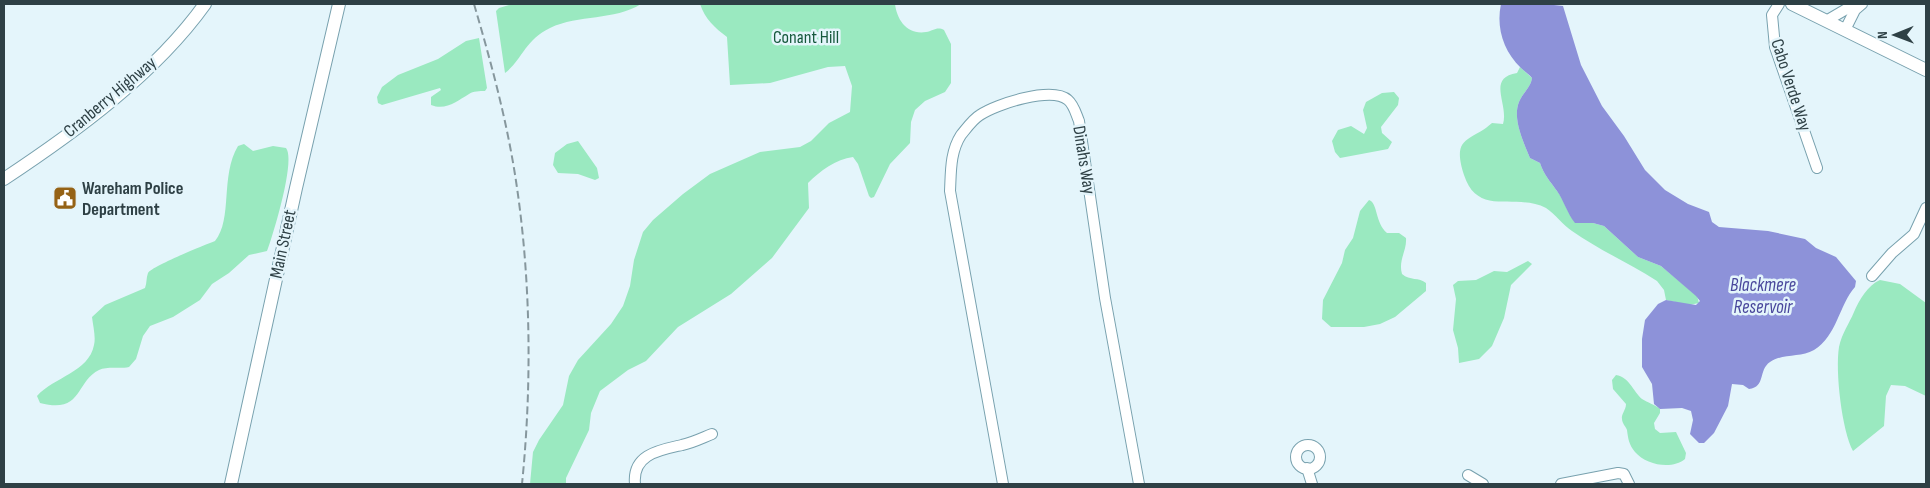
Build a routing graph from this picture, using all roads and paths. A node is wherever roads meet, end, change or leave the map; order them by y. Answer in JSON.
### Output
{"nodes":[{"id":1,"x":205,"y":4,"type":"edge"},
{"id":2,"x":215,"y":4,"type":"edge"},
{"id":3,"x":340,"y":4,"type":"edge"},
{"id":4,"x":1779,"y":4,"type":"edge"},
{"id":5,"x":1792,"y":4,"type":"edge"},
{"id":6,"x":1855,"y":4,"type":"edge"},
{"id":7,"x":1862,"y":4,"type":"edge"},
{"id":8,"x":1826,"y":21,"type":"junction"},
{"id":9,"x":1844,"y":30,"type":"junction"},
{"id":10,"x":178,"y":34,"type":"junction"},
{"id":11,"x":1926,"y":70,"type":"edge"},
{"id":12,"x":1817,"y":168,"type":"dead end"},
{"id":13,"x":4,"y":179,"type":"edge"},
{"id":14,"x":1926,"y":208,"type":"edge"},
{"id":15,"x":1872,"y":276,"type":"dead end"},
{"id":16,"x":712,"y":434,"type":"dead end"},
{"id":17,"x":1307,"y":468,"type":"dead end"},
{"id":18,"x":1468,"y":474,"type":"dead end"},
{"id":19,"x":231,"y":484,"type":"edge"},
{"id":20,"x":635,"y":484,"type":"edge"},
{"id":21,"x":1004,"y":484,"type":"edge"},
{"id":22,"x":1138,"y":484,"type":"edge"},
{"id":23,"x":1312,"y":484,"type":"edge"},
{"id":24,"x":1483,"y":484,"type":"edge"},
{"id":25,"x":1560,"y":484,"type":"edge"},
{"id":26,"x":1629,"y":484,"type":"edge"}],
"edges":[{"from":1,"to":10,"type":"main road","name":"Cranberry Highway"},
{"from":2,"to":10,"type":"main road"},
{"from":3,"to":19,"type":"main road","name":"Main Street"},
{"from":4,"to":12,"type":"street","name":"Cabo Verde Way"},
{"from":5,"to":8,"type":"main road"},
{"from":6,"to":8,"type":"street"},
{"from":7,"to":9,"type":"street"},
{"from":8,"to":9,"type":"main road"},
{"from":9,"to":11,"type":"main road"},
{"from":10,"to":13,"type":"main road","name":"Cranberry Highway"},
{"from":14,"to":15,"type":"street"},
{"from":16,"to":20,"type":"street"},
{"from":17,"to":23,"type":"street"},
{"from":18,"to":24,"type":"street"},
{"from":21,"to":22,"type":"street","name":"Dinahs Way"},
{"from":25,"to":26,"type":"street"}]}
